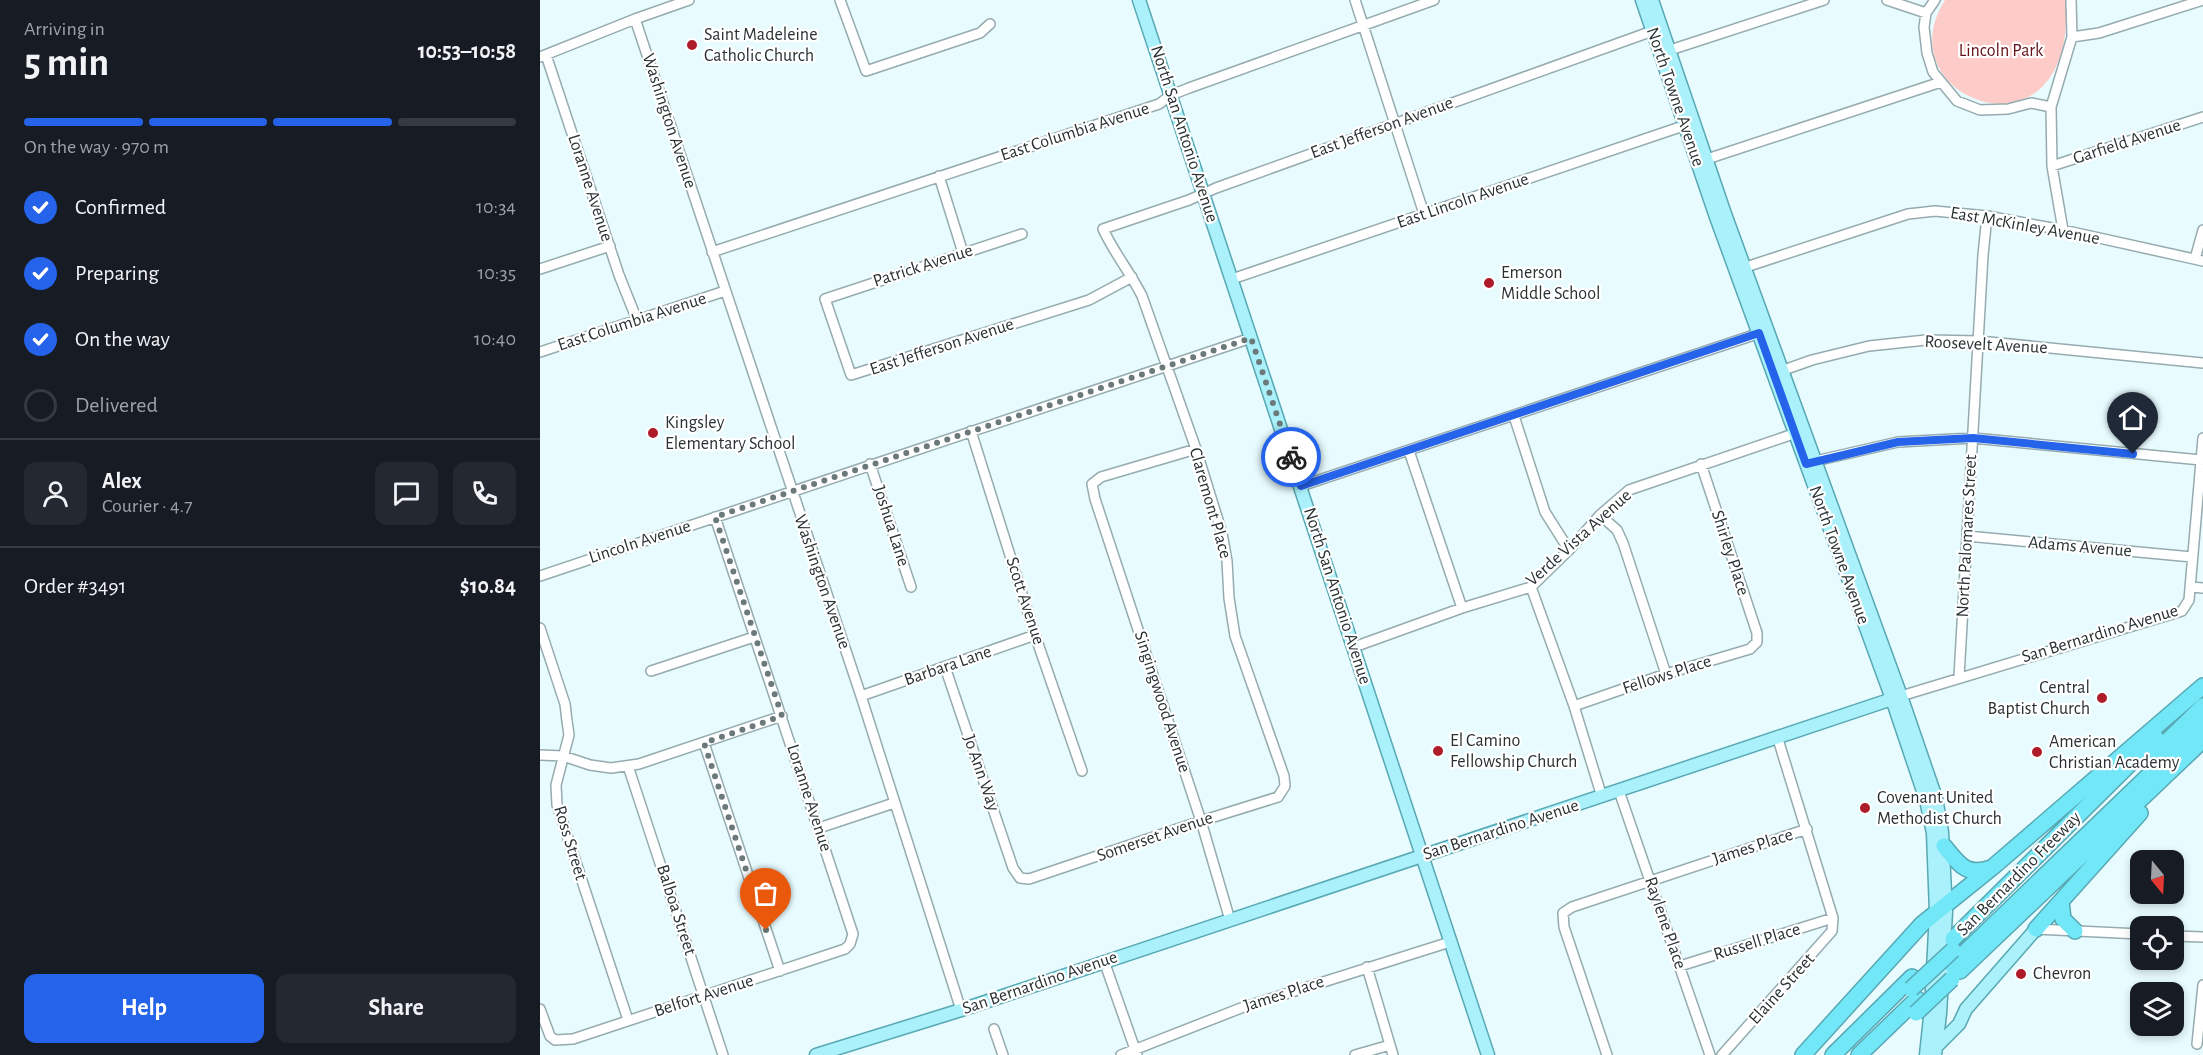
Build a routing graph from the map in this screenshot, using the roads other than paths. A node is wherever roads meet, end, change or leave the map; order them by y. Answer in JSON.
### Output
{"nodes":[{"id":1,"x":689,"y":0,"type":"edge"},
{"id":2,"x":840,"y":0,"type":"edge"},
{"id":3,"x":1140,"y":0,"type":"edge"},
{"id":4,"x":1355,"y":0,"type":"edge"},
{"id":5,"x":1434,"y":0,"type":"edge"},
{"id":6,"x":1642,"y":0,"type":"edge"},
{"id":7,"x":1652,"y":0,"type":"edge"},
{"id":8,"x":1824,"y":0,"type":"edge"},
{"id":9,"x":1887,"y":0,"type":"edge"},
{"id":10,"x":1935,"y":0,"type":"edge"},
{"id":11,"x":2071,"y":0,"type":"edge"},
{"id":12,"x":2202,"y":0,"type":"edge"},
{"id":13,"x":670,"y":3,"type":"edge"},
{"id":14,"x":1926,"y":13,"type":"junction"},
{"id":15,"x":635,"y":19,"type":"junction"},
{"id":16,"x":990,"y":24,"type":"dead end"},
{"id":17,"x":1364,"y":26,"type":"junction"},
{"id":18,"x":1657,"y":29,"type":"junction"},
{"id":19,"x":2073,"y":37,"type":"junction"},
{"id":20,"x":1665,"y":51,"type":"junction"},
{"id":21,"x":543,"y":56,"type":"edge"},
{"id":22,"x":1941,"y":82,"type":"junction"},
{"id":23,"x":1171,"y":95,"type":"junction"},
{"id":24,"x":2051,"y":107,"type":"junction"},
{"id":25,"x":2203,"y":117,"type":"edge"},
{"id":26,"x":1395,"y":123,"type":"junction"},
{"id":27,"x":1690,"y":124,"type":"junction"},
{"id":28,"x":1702,"y":160,"type":"junction"},
{"id":29,"x":2052,"y":166,"type":"junction"},
{"id":30,"x":939,"y":176,"type":"junction"},
{"id":31,"x":1203,"y":194,"type":"junction"},
{"id":32,"x":1424,"y":214,"type":"junction"},
{"id":33,"x":1987,"y":216,"type":"junction"},
{"id":34,"x":1102,"y":229,"type":"joint"},
{"id":35,"x":2063,"y":230,"type":"junction"},
{"id":36,"x":2203,"y":230,"type":"edge"},
{"id":37,"x":1022,"y":234,"type":"dead end"},
{"id":38,"x":610,"y":246,"type":"junction"},
{"id":39,"x":712,"y":252,"type":"junction"},
{"id":40,"x":963,"y":253,"type":"junction"},
{"id":41,"x":2199,"y":260,"type":"edge"},
{"id":42,"x":1746,"y":267,"type":"junction"},
{"id":43,"x":540,"y":269,"type":"edge"},
{"id":44,"x":1132,"y":277,"type":"junction"},
{"id":45,"x":1232,"y":279,"type":"junction"},
{"id":46,"x":725,"y":291,"type":"junction"},
{"id":47,"x":637,"y":320,"type":"junction"},
{"id":48,"x":1764,"y":332,"type":"junction"},
{"id":49,"x":1251,"y":338,"type":"junction"},
{"id":50,"x":1979,"y":340,"type":"junction"},
{"id":51,"x":540,"y":352,"type":"edge"},
{"id":52,"x":2203,"y":363,"type":"edge"},
{"id":53,"x":1166,"y":368,"type":"junction"},
{"id":54,"x":1777,"y":372,"type":"junction"},
{"id":55,"x":851,"y":375,"type":"joint"},
{"id":56,"x":1514,"y":416,"type":"junction"},
{"id":57,"x":971,"y":430,"type":"junction"},
{"id":58,"x":1799,"y":432,"type":"junction"},
{"id":59,"x":1973,"y":438,"type":"junction"},
{"id":60,"x":2203,"y":438,"type":"edge"},
{"id":61,"x":1196,"y":449,"type":"junction"},
{"id":62,"x":1409,"y":451,"type":"junction"},
{"id":63,"x":2201,"y":460,"type":"junction"},
{"id":64,"x":1810,"y":462,"type":"junction"},
{"id":65,"x":870,"y":464,"type":"junction"},
{"id":66,"x":1701,"y":464,"type":"junction"},
{"id":67,"x":1301,"y":486,"type":"junction"},
{"id":68,"x":792,"y":493,"type":"junction"},
{"id":69,"x":1600,"y":515,"type":"junction"},
{"id":70,"x":715,"y":517,"type":"junction"},
{"id":71,"x":1967,"y":536,"type":"junction"},
{"id":72,"x":1569,"y":550,"type":"junction"},
{"id":73,"x":2192,"y":557,"type":"junction"},
{"id":74,"x":540,"y":576,"type":"edge"},
{"id":75,"x":911,"y":587,"type":"dead end"},
{"id":76,"x":1530,"y":587,"type":"junction"},
{"id":77,"x":2190,"y":587,"type":"junction"},
{"id":78,"x":2203,"y":588,"type":"edge"},
{"id":79,"x":1462,"y":608,"type":"junction"},
{"id":80,"x":540,"y":628,"type":"edge"},
{"id":81,"x":1035,"y":635,"type":"junction"},
{"id":82,"x":754,"y":637,"type":"junction"},
{"id":83,"x":1757,"y":642,"type":"joint"},
{"id":84,"x":1354,"y":647,"type":"junction"},
{"id":85,"x":551,"y":659,"type":"junction"},
{"id":86,"x":540,"y":663,"type":"edge"},
{"id":87,"x":945,"y":667,"type":"junction"},
{"id":88,"x":651,"y":671,"type":"dead end"},
{"id":89,"x":1666,"y":674,"type":"junction"},
{"id":90,"x":1959,"y":677,"type":"junction"},
{"id":91,"x":2203,"y":686,"type":"edge"},
{"id":92,"x":2203,"y":691,"type":"edge"},
{"id":93,"x":861,"y":696,"type":"junction"},
{"id":94,"x":1896,"y":697,"type":"junction"},
{"id":95,"x":1575,"y":706,"type":"junction"},
{"id":96,"x":2203,"y":706,"type":"edge"},
{"id":97,"x":782,"y":716,"type":"junction"},
{"id":98,"x":2203,"y":723,"type":"edge"},
{"id":99,"x":1777,"y":736,"type":"junction"},
{"id":100,"x":2203,"y":740,"type":"edge"},
{"id":101,"x":704,"y":743,"type":"junction"},
{"id":102,"x":2203,"y":747,"type":"edge"},
{"id":103,"x":540,"y":755,"type":"edge"},
{"id":104,"x":563,"y":756,"type":"junction"},
{"id":105,"x":628,"y":766,"type":"junction"},
{"id":106,"x":1082,"y":771,"type":"dead end"},
{"id":107,"x":1285,"y":786,"type":"joint"},
{"id":108,"x":1619,"y":791,"type":"junction"},
{"id":109,"x":1602,"y":796,"type":"junction"},
{"id":110,"x":894,"y":803,"type":"junction"},
{"id":111,"x":1201,"y":821,"type":"junction"},
{"id":112,"x":819,"y":828,"type":"junction"},
{"id":113,"x":1807,"y":829,"type":"junction"},
{"id":114,"x":1944,"y":846,"type":"junction"},
{"id":115,"x":1423,"y":856,"type":"junction"},
{"id":116,"x":1994,"y":866,"type":"junction"},
{"id":117,"x":1020,"y":878,"type":"joint"},
{"id":118,"x":1651,"y":880,"type":"junction"},
{"id":119,"x":2061,"y":901,"type":"junction"},
{"id":120,"x":1941,"y":909,"type":"junction"},
{"id":121,"x":1833,"y":918,"type":"junction"},
{"id":122,"x":1230,"y":920,"type":"junction"},
{"id":123,"x":2036,"y":930,"type":"junction"},
{"id":124,"x":2075,"y":931,"type":"junction"},
{"id":125,"x":2130,"y":934,"type":"edge"},
{"id":126,"x":2184,"y":936,"type":"edge"},
{"id":127,"x":2203,"y":937,"type":"edge"},
{"id":128,"x":1450,"y":942,"type":"junction"},
{"id":129,"x":850,"y":944,"type":"joint"},
{"id":130,"x":1952,"y":959,"type":"junction"},
{"id":131,"x":1104,"y":961,"type":"junction"},
{"id":132,"x":1680,"y":966,"type":"junction"},
{"id":133,"x":1367,"y":967,"type":"junction"},
{"id":134,"x":780,"y":971,"type":"junction"},
{"id":135,"x":2203,"y":985,"type":"edge"},
{"id":136,"x":704,"y":996,"type":"junction"},
{"id":137,"x":1921,"y":1002,"type":"junction"},
{"id":138,"x":540,"y":1009,"type":"edge"},
{"id":139,"x":961,"y":1010,"type":"junction"},
{"id":140,"x":1966,"y":1010,"type":"junction"},
{"id":141,"x":628,"y":1020,"type":"junction"},
{"id":142,"x":994,"y":1029,"type":"dead end"},
{"id":143,"x":2197,"y":1044,"type":"dead end"},
{"id":144,"x":1390,"y":1045,"type":"junction"},
{"id":145,"x":1136,"y":1053,"type":"edge"},
{"id":146,"x":1931,"y":1053,"type":"edge"},
{"id":147,"x":723,"y":1055,"type":"edge"},
{"id":148,"x":816,"y":1055,"type":"edge"},
{"id":149,"x":1003,"y":1055,"type":"edge"},
{"id":150,"x":1121,"y":1055,"type":"edge"},
{"id":151,"x":1355,"y":1055,"type":"edge"},
{"id":152,"x":1394,"y":1055,"type":"edge"},
{"id":153,"x":1488,"y":1055,"type":"edge"},
{"id":154,"x":1607,"y":1055,"type":"edge"},
{"id":155,"x":1710,"y":1055,"type":"edge"},
{"id":156,"x":1722,"y":1055,"type":"edge"},
{"id":157,"x":1803,"y":1055,"type":"edge"},
{"id":158,"x":1833,"y":1055,"type":"edge"},
{"id":159,"x":1845,"y":1055,"type":"edge"},
{"id":160,"x":1859,"y":1055,"type":"edge"},
{"id":161,"x":1873,"y":1055,"type":"edge"}],
"edges":[{"from":1,"to":13,"type":"street"},
{"from":2,"to":16,"type":"street"},
{"from":3,"to":23,"type":"main road","name":"North San Antonio Avenue"},
{"from":4,"to":17,"type":"street"},
{"from":5,"to":17,"type":"street","name":"East Columbia Avenue"},
{"from":6,"to":18,"type":"main road","name":"North Towne Avenue"},
{"from":7,"to":18,"type":"main road","name":"North Towne Avenue"},
{"from":8,"to":20,"type":"street"},
{"from":9,"to":14,"type":"street"},
{"from":10,"to":14,"type":"street"},
{"from":11,"to":19,"type":"street"},
{"from":12,"to":19,"type":"street"},
{"from":13,"to":15,"type":"street"},
{"from":14,"to":22,"type":"street"},
{"from":15,"to":21,"type":"street"},
{"from":15,"to":39,"type":"street","name":"Washington Avenue"},
{"from":17,"to":23,"type":"street","name":"East Columbia Avenue"},
{"from":17,"to":26,"type":"street"},
{"from":18,"to":20,"type":"main road","name":"North Towne Avenue"},
{"from":18,"to":26,"type":"street","name":"East Jefferson Avenue"},
{"from":19,"to":24,"type":"street"},
{"from":20,"to":27,"type":"main road","name":"North Towne Avenue"},
{"from":21,"to":38,"type":"street","name":"Loranne Avenue"},
{"from":22,"to":24,"type":"street"},
{"from":22,"to":28,"type":"street"},
{"from":23,"to":30,"type":"street","name":"East Columbia Avenue"},
{"from":23,"to":31,"type":"main road","name":"North San Antonio Avenue"},
{"from":24,"to":29,"type":"street"},
{"from":25,"to":29,"type":"street","name":"Garfield Avenue"},
{"from":26,"to":31,"type":"street","name":"East Jefferson Avenue"},
{"from":26,"to":32,"type":"street"},
{"from":27,"to":28,"type":"main road","name":"North Towne Avenue"},
{"from":27,"to":32,"type":"street","name":"East Lincoln Avenue"},
{"from":28,"to":42,"type":"main road","name":"North Towne Avenue"},
{"from":28,"to":48,"type":"main road","name":"North Towne Avenue"},
{"from":29,"to":35,"type":"street"},
{"from":30,"to":39,"type":"street","name":"East Columbia Avenue"},
{"from":30,"to":40,"type":"street"},
{"from":31,"to":34,"type":"street","name":"East Jefferson Avenue"},
{"from":31,"to":45,"type":"main road","name":"North San Antonio Avenue"},
{"from":32,"to":45,"type":"street","name":"East Lincoln Avenue"},
{"from":33,"to":35,"type":"street","name":"East McKinley Avenue"},
{"from":33,"to":42,"type":"street","name":"East McKinley Avenue"},
{"from":33,"to":50,"type":"street","name":"North Palomares Street"},
{"from":34,"to":44,"type":"street","name":"Claremont Place"},
{"from":35,"to":41,"type":"street","name":"East McKinley Avenue"},
{"from":36,"to":41,"type":"street"},
{"from":37,"to":40,"type":"street","name":"Patrick Avenue"},
{"from":38,"to":43,"type":"street"},
{"from":38,"to":47,"type":"street","name":"Loranne Avenue"},
{"from":39,"to":46,"type":"street","name":"Washington Avenue"},
{"from":40,"to":55,"type":"street","name":"Patrick Avenue"},
{"from":42,"to":48,"type":"main road","name":"North Towne Avenue"},
{"from":44,"to":53,"type":"street","name":"Claremont Place"},
{"from":44,"to":55,"type":"street","name":"East Jefferson Avenue"},
{"from":45,"to":49,"type":"main road","name":"North San Antonio Avenue"},
{"from":46,"to":47,"type":"street","name":"East Columbia Avenue"},
{"from":46,"to":68,"type":"street","name":"Washington Avenue"},
{"from":47,"to":51,"type":"street","name":"East Columbia Avenue"},
{"from":48,"to":54,"type":"main road","name":"North Towne Avenue"},
{"from":48,"to":56,"type":"street"},
{"from":49,"to":53,"type":"street","name":"Lincoln Avenue"},
{"from":49,"to":67,"type":"main road","name":"North San Antonio Avenue"},
{"from":50,"to":52,"type":"street","name":"Roosevelt Avenue"},
{"from":50,"to":54,"type":"street","name":"Roosevelt Avenue"},
{"from":50,"to":59,"type":"street","name":"North Palomares Street"},
{"from":53,"to":57,"type":"street","name":"Lincoln Avenue"},
{"from":53,"to":61,"type":"street","name":"Claremont Place"},
{"from":54,"to":58,"type":"main road","name":"North Towne Avenue"},
{"from":56,"to":62,"type":"street"},
{"from":56,"to":72,"type":"street"},
{"from":57,"to":65,"type":"street","name":"Lincoln Avenue"},
{"from":57,"to":81,"type":"street","name":"Scott Avenue"},
{"from":58,"to":64,"type":"main road","name":"North Towne Avenue"},
{"from":58,"to":66,"type":"street","name":"Verde Vista Avenue"},
{"from":59,"to":63,"type":"street"},
{"from":59,"to":64,"type":"street"},
{"from":59,"to":71,"type":"street","name":"North Palomares Street"},
{"from":60,"to":63,"type":"street"},
{"from":61,"to":107,"type":"street","name":"Claremont Place"},
{"from":61,"to":111,"type":"street","name":"Singingwood Avenue"},
{"from":62,"to":67,"type":"street"},
{"from":62,"to":79,"type":"street"},
{"from":63,"to":73,"type":"street"},
{"from":64,"to":94,"type":"main road","name":"North Towne Avenue"},
{"from":65,"to":68,"type":"street","name":"Lincoln Avenue"},
{"from":65,"to":75,"type":"street","name":"Joshua Lane"},
{"from":66,"to":69,"type":"street","name":"Verde Vista Avenue"},
{"from":66,"to":83,"type":"street","name":"Shirley Place"},
{"from":67,"to":84,"type":"main road","name":"North San Antonio Avenue"},
{"from":68,"to":70,"type":"street","name":"Lincoln Avenue"},
{"from":68,"to":93,"type":"street","name":"Washington Avenue"},
{"from":69,"to":72,"type":"street","name":"Verde Vista Avenue"},
{"from":69,"to":89,"type":"street"},
{"from":70,"to":74,"type":"street","name":"Lincoln Avenue"},
{"from":70,"to":82,"type":"street","name":"Loranne Avenue"},
{"from":71,"to":73,"type":"street","name":"Adams Avenue"},
{"from":71,"to":90,"type":"street","name":"North Palomares Street"},
{"from":72,"to":76,"type":"street","name":"Verde Vista Avenue"},
{"from":73,"to":77,"type":"street"},
{"from":76,"to":79,"type":"street","name":"Verde Vista Avenue"},
{"from":76,"to":95,"type":"street"},
{"from":77,"to":78,"type":"street"},
{"from":77,"to":90,"type":"street","name":"San Bernardino Avenue"},
{"from":79,"to":84,"type":"street","name":"Verde Vista Avenue"},
{"from":80,"to":85,"type":"street","name":"Ross Street"},
{"from":81,"to":87,"type":"street","name":"Barbara Lane"},
{"from":81,"to":106,"type":"street","name":"Scott Avenue"},
{"from":82,"to":88,"type":"street"},
{"from":82,"to":97,"type":"street","name":"Loranne Avenue"},
{"from":83,"to":89,"type":"street","name":"Fellows Place"},
{"from":84,"to":115,"type":"main road","name":"North San Antonio Avenue"},
{"from":85,"to":86,"type":"street"},
{"from":85,"to":104,"type":"street","name":"Ross Street"},
{"from":87,"to":93,"type":"street","name":"Barbara Lane"},
{"from":87,"to":117,"type":"street","name":"Jo Ann Way"},
{"from":89,"to":95,"type":"street","name":"Fellows Place"},
{"from":90,"to":94,"type":"street","name":"San Bernardino Avenue"},
{"from":91,"to":116,"type":"highway"},
{"from":92,"to":130,"type":"highway","name":"San Bernardino Freeway"},
{"from":93,"to":110,"type":"street","name":"Washington Avenue"},
{"from":94,"to":99,"type":"main road","name":"San Bernardino Avenue"},
{"from":94,"to":114,"type":"main road","name":"North Towne Avenue"},
{"from":94,"to":120,"type":"main road","name":"North Towne Avenue"},
{"from":95,"to":109,"type":"street"},
{"from":96,"to":130,"type":"highway"},
{"from":97,"to":101,"type":"street"},
{"from":97,"to":112,"type":"street","name":"Loranne Avenue"},
{"from":98,"to":130,"type":"highway"},
{"from":99,"to":108,"type":"main road","name":"San Bernardino Avenue"},
{"from":99,"to":113,"type":"street"},
{"from":100,"to":130,"type":"highway","name":"San Bernardino Freeway"},
{"from":101,"to":105,"type":"street"},
{"from":101,"to":134,"type":"street"},
{"from":102,"to":119,"type":"highway"},
{"from":103,"to":104,"type":"street"},
{"from":104,"to":105,"type":"street"},
{"from":104,"to":141,"type":"street","name":"Ross Street"},
{"from":105,"to":136,"type":"street","name":"Balboa Street"},
{"from":107,"to":111,"type":"street","name":"Somerset Avenue"},
{"from":108,"to":109,"type":"main road","name":"San Bernardino Avenue"},
{"from":108,"to":118,"type":"street","name":"Raylene Place"},
{"from":109,"to":115,"type":"main road","name":"San Bernardino Avenue"},
{"from":110,"to":112,"type":"street"},
{"from":110,"to":139,"type":"street","name":"Washington Avenue"},
{"from":111,"to":117,"type":"street","name":"Somerset Avenue"},
{"from":111,"to":122,"type":"street","name":"Singingwood Avenue"},
{"from":112,"to":129,"type":"street","name":"Loranne Avenue"},
{"from":113,"to":118,"type":"street","name":"James Place"},
{"from":113,"to":121,"type":"street"},
{"from":114,"to":116,"type":"highway"},
{"from":114,"to":120,"type":"main road","name":"North Towne Avenue"},
{"from":115,"to":122,"type":"main road","name":"San Bernardino Avenue"},
{"from":115,"to":128,"type":"main road","name":"North San Antonio Avenue"},
{"from":116,"to":120,"type":"highway"},
{"from":118,"to":132,"type":"street","name":"Raylene Place"},
{"from":118,"to":154,"type":"street","name":"James Place"},
{"from":119,"to":123,"type":"highway"},
{"from":119,"to":124,"type":"highway"},
{"from":120,"to":137,"type":"main road","name":"North Towne Avenue"},
{"from":120,"to":157,"type":"highway"},
{"from":121,"to":132,"type":"street","name":"Russell Place"},
{"from":121,"to":156,"type":"street","name":"Elaine Street"},
{"from":122,"to":131,"type":"main road","name":"San Bernardino Avenue"},
{"from":123,"to":124,"type":"street"},
{"from":123,"to":140,"type":"main road"},
{"from":124,"to":125,"type":"street"},
{"from":126,"to":127,"type":"street"},
{"from":128,"to":133,"type":"street","name":"James Place"},
{"from":128,"to":153,"type":"main road","name":"North San Antonio Avenue"},
{"from":129,"to":134,"type":"street","name":"Belfort Avenue"},
{"from":130,"to":137,"type":"highway","name":"San Bernardino Freeway"},
{"from":130,"to":137,"type":"highway","name":"San Bernardino Freeway","bridge":true},
{"from":131,"to":139,"type":"main road","name":"San Bernardino Avenue"},
{"from":131,"to":145,"type":"street"},
{"from":132,"to":155,"type":"street","name":"Raylene Place"},
{"from":133,"to":144,"type":"street"},
{"from":133,"to":145,"type":"street","name":"James Place"},
{"from":134,"to":136,"type":"street","name":"Belfort Avenue"},
{"from":135,"to":143,"type":"street"},
{"from":136,"to":141,"type":"street","name":"Belfort Avenue"},
{"from":136,"to":147,"type":"street","name":"Balboa Street"},
{"from":137,"to":140,"type":"main road"},
{"from":137,"to":146,"type":"main road","name":"North Towne Avenue"},
{"from":137,"to":158,"type":"highway","name":"San Bernardino Freeway"},
{"from":137,"to":159,"type":"highway"},
{"from":137,"to":160,"type":"highway"},
{"from":137,"to":161,"type":"highway","name":"San Bernardino Freeway"},
{"from":138,"to":141,"type":"street","name":"Belfort Avenue"},
{"from":139,"to":148,"type":"main road","name":"San Bernardino Avenue"},
{"from":140,"to":146,"type":"main road"},
{"from":142,"to":149,"type":"street"},
{"from":144,"to":151,"type":"street"},
{"from":144,"to":152,"type":"street"},
{"from":145,"to":150,"type":"street","name":"James Place"}]}
